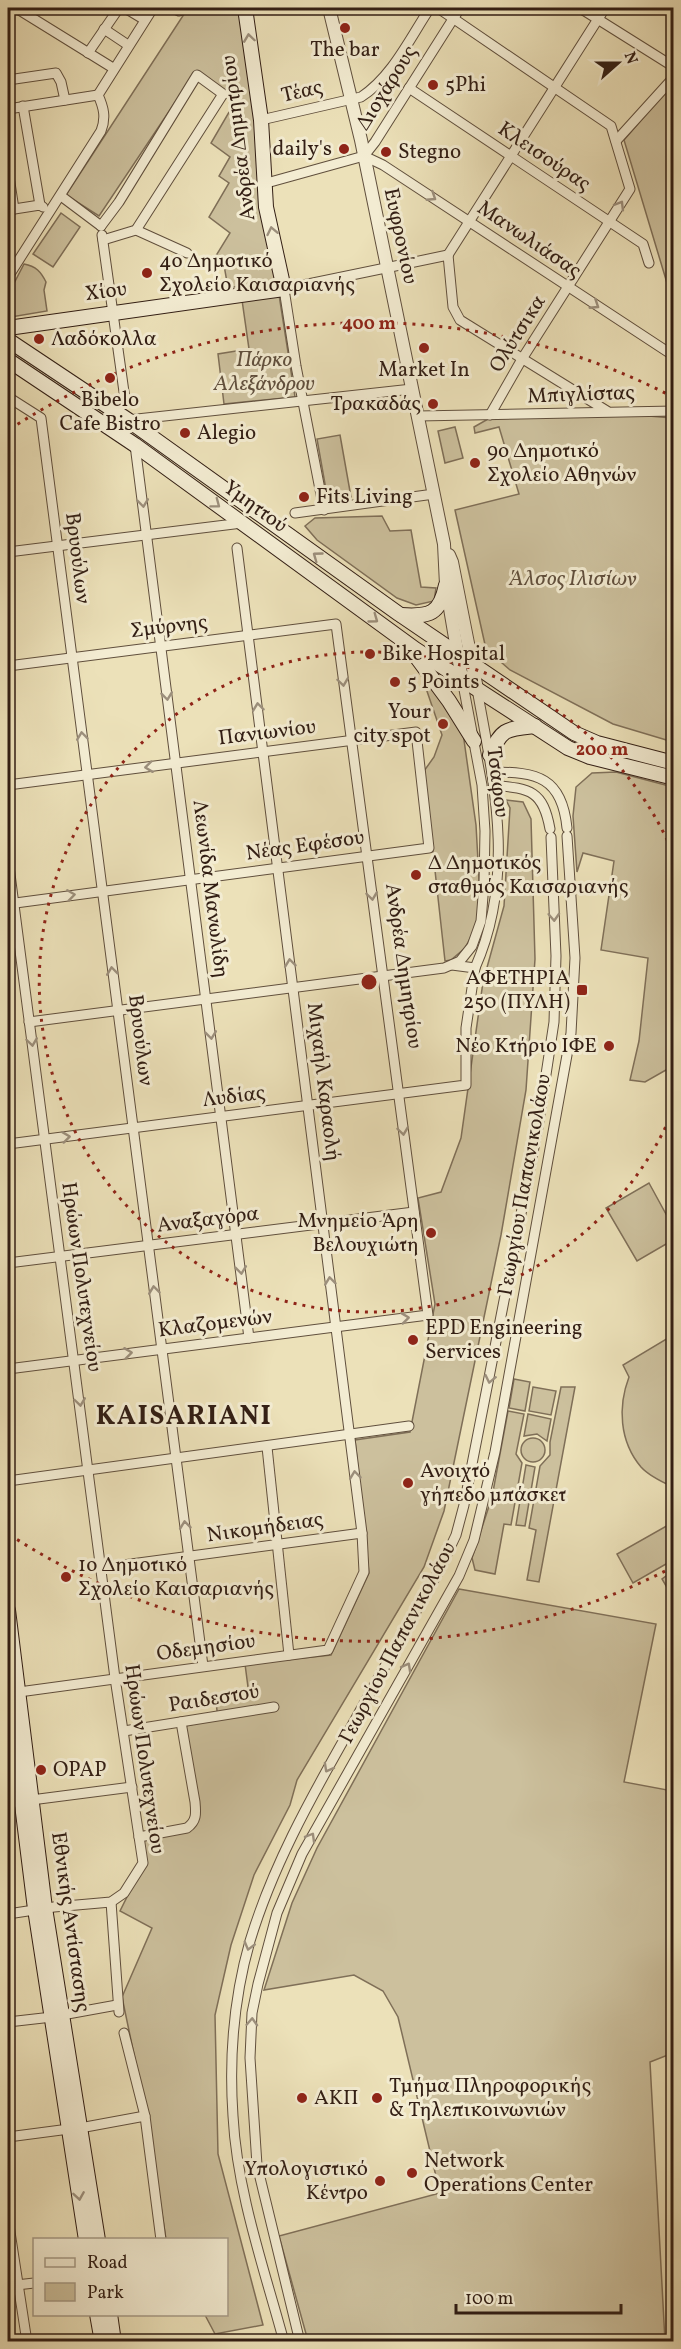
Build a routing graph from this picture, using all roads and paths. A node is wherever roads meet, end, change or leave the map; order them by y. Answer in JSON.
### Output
{"nodes":[{"id":1,"x":16,"y":8,"type":"edge"},
{"id":2,"x":119,"y":8,"type":"edge"},
{"id":3,"x":125,"y":8,"type":"edge"},
{"id":4,"x":153,"y":8,"type":"edge"},
{"id":5,"x":245,"y":8,"type":"edge"},
{"id":6,"x":329,"y":8,"type":"edge"},
{"id":7,"x":430,"y":8,"type":"edge"},
{"id":8,"x":438,"y":8,"type":"edge"},
{"id":9,"x":460,"y":8,"type":"edge"},
{"id":10,"x":580,"y":8,"type":"edge"},
{"id":11,"x":605,"y":8,"type":"edge"},
{"id":12,"x":453,"y":17,"type":"junction"},
{"id":13,"x":598,"y":19,"type":"junction"},
{"id":14,"x":145,"y":20,"type":"junction"},
{"id":15,"x":105,"y":29,"type":"junction"},
{"id":16,"x":128,"y":45,"type":"junction"},
{"id":17,"x":88,"y":53,"type":"junction"},
{"id":18,"x":674,"y":67,"type":"edge"},
{"id":19,"x":114,"y":68,"type":"junction"},
{"id":20,"x":674,"y":77,"type":"edge"},
{"id":21,"x":8,"y":80,"type":"edge"},
{"id":22,"x":555,"y":86,"type":"junction"},
{"id":23,"x":409,"y":88,"type":"junction"},
{"id":24,"x":98,"y":95,"type":"junction"},
{"id":25,"x":351,"y":99,"type":"junction"},
{"id":26,"x":65,"y":100,"type":"junction"},
{"id":27,"x":23,"y":106,"type":"junction"},
{"id":28,"x":8,"y":109,"type":"edge"},
{"id":29,"x":261,"y":120,"type":"junction"},
{"id":30,"x":616,"y":141,"type":"junction"},
{"id":31,"x":364,"y":156,"type":"junction"},
{"id":32,"x":511,"y":156,"type":"junction"},
{"id":33,"x":8,"y":170,"type":"edge"},
{"id":34,"x":263,"y":184,"type":"junction"},
{"id":35,"x":61,"y":196,"type":"junction"},
{"id":36,"x":40,"y":205,"type":"junction"},
{"id":37,"x":11,"y":209,"type":"edge"},
{"id":38,"x":50,"y":211,"type":"junction"},
{"id":39,"x":469,"y":221,"type":"junction"},
{"id":40,"x":610,"y":222,"type":"junction"},
{"id":41,"x":101,"y":226,"type":"junction"},
{"id":42,"x":136,"y":231,"type":"junction"},
{"id":43,"x":103,"y":240,"type":"junction"},
{"id":44,"x":187,"y":253,"type":"dead end"},
{"id":45,"x":448,"y":255,"type":"junction"},
{"id":46,"x":649,"y":263,"type":"dead end"},
{"id":47,"x":387,"y":268,"type":"junction"},
{"id":48,"x":8,"y":277,"type":"edge"},
{"id":49,"x":568,"y":288,"type":"junction"},
{"id":50,"x":284,"y":289,"type":"junction"},
{"id":51,"x":114,"y":312,"type":"junction"},
{"id":52,"x":8,"y":328,"type":"edge"},
{"id":53,"x":8,"y":340,"type":"edge"},
{"id":54,"x":674,"y":356,"type":"edge"},
{"id":55,"x":522,"y":359,"type":"junction"},
{"id":56,"x":8,"y":360,"type":"edge"},
{"id":57,"x":412,"y":389,"type":"junction"},
{"id":58,"x":8,"y":396,"type":"edge"},
{"id":59,"x":125,"y":399,"type":"dead end"},
{"id":60,"x":303,"y":401,"type":"junction"},
{"id":61,"x":607,"y":411,"type":"junction"},
{"id":62,"x":674,"y":411,"type":"edge"},
{"id":63,"x":490,"y":415,"type":"junction"},
{"id":64,"x":418,"y":417,"type":"junction"},
{"id":65,"x":128,"y":420,"type":"junction"},
{"id":66,"x":135,"y":445,"type":"junction"},
{"id":67,"x":434,"y":494,"type":"junction"},
{"id":68,"x":8,"y":509,"type":"edge"},
{"id":69,"x":324,"y":510,"type":"junction"},
{"id":70,"x":295,"y":513,"type":"dead end"},
{"id":71,"x":8,"y":517,"type":"edge"},
{"id":72,"x":242,"y":523,"type":"junction"},
{"id":73,"x":147,"y":535,"type":"junction"},
{"id":74,"x":444,"y":544,"type":"junction"},
{"id":75,"x":57,"y":546,"type":"junction"},
{"id":76,"x":237,"y":548,"type":"dead end"},
{"id":77,"x":8,"y":552,"type":"edge"},
{"id":78,"x":446,"y":585,"type":"junction"},
{"id":79,"x":399,"y":614,"type":"junction"},
{"id":80,"x":336,"y":624,"type":"joint"},
{"id":81,"x":249,"y":635,"type":"junction"},
{"id":82,"x":406,"y":642,"type":"junction"},
{"id":83,"x":161,"y":646,"type":"junction"},
{"id":84,"x":458,"y":653,"type":"junction"},
{"id":85,"x":72,"y":658,"type":"junction"},
{"id":86,"x":474,"y":665,"type":"junction"},
{"id":87,"x":8,"y":666,"type":"edge"},
{"id":88,"x":462,"y":679,"type":"junction"},
{"id":89,"x":477,"y":689,"type":"junction"},
{"id":90,"x":535,"y":726,"type":"junction"},
{"id":91,"x":351,"y":741,"type":"junction"},
{"id":92,"x":474,"y":741,"type":"junction"},
{"id":93,"x":263,"y":752,"type":"junction"},
{"id":94,"x":489,"y":755,"type":"junction"},
{"id":95,"x":176,"y":763,"type":"junction"},
{"id":96,"x":674,"y":763,"type":"edge"},
{"id":97,"x":492,"y":772,"type":"junction"},
{"id":98,"x":87,"y":774,"type":"junction"},
{"id":99,"x":674,"y":778,"type":"edge"},
{"id":100,"x":494,"y":784,"type":"junction"},
{"id":101,"x":8,"y":785,"type":"edge"},
{"id":102,"x":429,"y":848,"type":"joint"},
{"id":103,"x":367,"y":856,"type":"junction"},
{"id":104,"x":8,"y":859,"type":"edge"},
{"id":105,"x":278,"y":868,"type":"junction"},
{"id":106,"x":191,"y":879,"type":"junction"},
{"id":107,"x":102,"y":891,"type":"junction"},
{"id":108,"x":10,"y":904,"type":"edge"},
{"id":109,"x":452,"y":965,"type":"junction"},
{"id":110,"x":475,"y":968,"type":"junction"},
{"id":111,"x":383,"y":976,"type":"junction"},
{"id":112,"x":293,"y":988,"type":"junction"},
{"id":113,"x":206,"y":999,"type":"junction"},
{"id":114,"x":118,"y":1010,"type":"junction"},
{"id":115,"x":29,"y":1022,"type":"junction"},
{"id":116,"x":466,"y":1085,"type":"joint"},
{"id":117,"x":398,"y":1094,"type":"junction"},
{"id":118,"x":308,"y":1106,"type":"junction"},
{"id":119,"x":221,"y":1117,"type":"junction"},
{"id":120,"x":133,"y":1128,"type":"junction"},
{"id":121,"x":45,"y":1139,"type":"junction"},
{"id":122,"x":8,"y":1144,"type":"edge"},
{"id":123,"x":414,"y":1212,"type":"junction"},
{"id":124,"x":323,"y":1224,"type":"junction"},
{"id":125,"x":236,"y":1235,"type":"junction"},
{"id":126,"x":148,"y":1246,"type":"junction"},
{"id":127,"x":60,"y":1257,"type":"junction"},
{"id":128,"x":8,"y":1263,"type":"edge"},
{"id":129,"x":428,"y":1315,"type":"joint"},
{"id":130,"x":336,"y":1327,"type":"junction"},
{"id":131,"x":249,"y":1338,"type":"junction"},
{"id":132,"x":162,"y":1349,"type":"junction"},
{"id":133,"x":74,"y":1360,"type":"junction"},
{"id":134,"x":8,"y":1369,"type":"edge"},
{"id":135,"x":409,"y":1426,"type":"dead end"},
{"id":136,"x":350,"y":1434,"type":"junction"},
{"id":137,"x":267,"y":1447,"type":"junction"},
{"id":138,"x":176,"y":1458,"type":"junction"},
{"id":139,"x":89,"y":1469,"type":"junction"},
{"id":140,"x":8,"y":1481,"type":"edge"},
{"id":141,"x":362,"y":1533,"type":"junction"},
{"id":142,"x":278,"y":1544,"type":"junction"},
{"id":143,"x":189,"y":1556,"type":"junction"},
{"id":144,"x":101,"y":1568,"type":"junction"},
{"id":145,"x":8,"y":1610,"type":"edge"},
{"id":146,"x":328,"y":1650,"type":"joint"},
{"id":147,"x":289,"y":1655,"type":"junction"},
{"id":148,"x":203,"y":1666,"type":"junction"},
{"id":149,"x":116,"y":1678,"type":"junction"},
{"id":150,"x":13,"y":1692,"type":"edge"},
{"id":151,"x":274,"y":1707,"type":"dead end"},
{"id":152,"x":181,"y":1722,"type":"junction"},
{"id":153,"x":124,"y":1731,"type":"junction"},
{"id":154,"x":132,"y":1787,"type":"junction"},
{"id":155,"x":27,"y":1801,"type":"junction"},
{"id":156,"x":8,"y":1803,"type":"edge"},
{"id":157,"x":139,"y":1837,"type":"junction"},
{"id":158,"x":111,"y":1902,"type":"junction"},
{"id":159,"x":40,"y":1909,"type":"junction"},
{"id":160,"x":8,"y":1914,"type":"edge"},
{"id":161,"x":57,"y":2016,"type":"junction"},
{"id":162,"x":8,"y":2022,"type":"edge"},
{"id":163,"x":124,"y":2032,"type":"dead end"},
{"id":164,"x":145,"y":2116,"type":"junction"},
{"id":165,"x":75,"y":2129,"type":"junction"},
{"id":166,"x":8,"y":2137,"type":"edge"},
{"id":167,"x":8,"y":2219,"type":"edge"},
{"id":168,"x":86,"y":2238,"type":"edge"},
{"id":169,"x":98,"y":2238,"type":"edge"},
{"id":170,"x":161,"y":2238,"type":"edge"},
{"id":171,"x":33,"y":2283,"type":"edge"},
{"id":172,"x":18,"y":2285,"type":"junction"},
{"id":173,"x":8,"y":2286,"type":"edge"},
{"id":174,"x":98,"y":2316,"type":"edge"},
{"id":175,"x":110,"y":2316,"type":"edge"},
{"id":176,"x":27,"y":2342,"type":"edge"},
{"id":177,"x":102,"y":2342,"type":"edge"},
{"id":178,"x":114,"y":2342,"type":"edge"},
{"id":179,"x":284,"y":2342,"type":"edge"},
{"id":180,"x":300,"y":2342,"type":"edge"}],
"edges":[{"from":1,"to":17,"type":"street"},
{"from":2,"to":15,"type":"street"},
{"from":3,"to":14,"type":"street"},
{"from":4,"to":14,"type":"street"},
{"from":29,"to":5,"type":"main road","name":"Ανδρέα Δημητρίου","one_way":true},
{"from":6,"to":25,"type":"street","name":"Ευφρονίου"},
{"from":7,"to":25,"type":"street","name":"Διοχάρους"},
{"from":8,"to":12,"type":"street"},
{"from":9,"to":12,"type":"street","name":"Διοχάρους"},
{"from":10,"to":13,"type":"street"},
{"from":11,"to":13,"type":"street"},
{"from":12,"to":22,"type":"street"},
{"from":12,"to":23,"type":"street","name":"Διοχάρους"},
{"from":13,"to":18,"type":"street"},
{"from":13,"to":22,"type":"street"},
{"from":14,"to":16,"type":"street"},
{"from":15,"to":16,"type":"street"},
{"from":15,"to":17,"type":"street"},
{"from":16,"to":19,"type":"street"},
{"from":17,"to":19,"type":"street"},
{"from":19,"to":24,"type":"street"},
{"from":20,"to":30,"type":"street"},
{"from":21,"to":26,"type":"street"},
{"from":22,"to":30,"type":"street"},
{"from":22,"to":32,"type":"street"},
{"from":23,"to":31,"type":"street","name":"Διοχάρους"},
{"from":23,"to":32,"type":"street","name":"Κλεισούρας"},
{"from":24,"to":26,"type":"street"},
{"from":24,"to":35,"type":"street"},
{"from":25,"to":29,"type":"street","name":"Τέας"},
{"from":25,"to":31,"type":"street","name":"Ευφρονίου"},
{"from":26,"to":27,"type":"street"},
{"from":27,"to":28,"type":"street"},
{"from":27,"to":36,"type":"street"},
{"from":29,"to":34,"type":"main road","name":"Ανδρέα Δημητρίου"},
{"from":40,"to":30,"type":"street","name":"Ολύτσικα","one_way":true},
{"from":31,"to":34,"type":"street"},
{"from":31,"to":39,"type":"street","name":"Μανωλιάσας","one_way":true},
{"from":31,"to":47,"type":"street","name":"Ευφρονίου"},
{"from":32,"to":39,"type":"street"},
{"from":32,"to":40,"type":"street","name":"Κλεισούρας"},
{"from":33,"to":37,"type":"street"},
{"from":50,"to":34,"type":"main road","name":"Ανδρέα Δημητρίου","one_way":true},
{"from":35,"to":38,"type":"street"},
{"from":35,"to":41,"type":"street"},
{"from":36,"to":37,"type":"street"},
{"from":36,"to":38,"type":"street"},
{"from":38,"to":48,"type":"street"},
{"from":39,"to":45,"type":"street"},
{"from":39,"to":49,"type":"street","name":"Μανωλιάσας"},
{"from":40,"to":46,"type":"street","name":"Κλεισούρας"},
{"from":40,"to":49,"type":"street","name":"Ολύτσικα"},
{"from":41,"to":42,"type":"street"},
{"from":41,"to":43,"type":"street"},
{"from":42,"to":43,"type":"street"},
{"from":42,"to":44,"type":"street"},
{"from":43,"to":51,"type":"street"},
{"from":45,"to":47,"type":"street","name":"Χίου"},
{"from":45,"to":55,"type":"street"},
{"from":47,"to":50,"type":"street","name":"Χίου"},
{"from":47,"to":57,"type":"street","name":"Ευφρονίου"},
{"from":49,"to":54,"type":"street","name":"Μανωλιάσας","one_way":true},
{"from":49,"to":55,"type":"street","name":"Ολύτσικα"},
{"from":50,"to":51,"type":"main road","name":"Χίου"},
{"from":50,"to":60,"type":"street","name":"Ανδρέα Δημητρίου"},
{"from":51,"to":52,"type":"main road","name":"Χίου"},
{"from":51,"to":59,"type":"street"},
{"from":53,"to":65,"type":"main road","name":"Υμηττού"},
{"from":55,"to":61,"type":"street"},
{"from":55,"to":63,"type":"street","name":"Ολύτσικα"},
{"from":56,"to":66,"type":"main road","name":"Υμηττού"},
{"from":57,"to":60,"type":"street"},
{"from":57,"to":64,"type":"street","name":"Ευφρονίου"},
{"from":58,"to":75,"type":"street","name":"Βρυούλων"},
{"from":60,"to":65,"type":"street"},
{"from":60,"to":69,"type":"street","name":"Ανδρέα Δημητρίου"},
{"from":61,"to":62,"type":"street","name":"Μπιγλίστας"},
{"from":61,"to":63,"type":"street","name":"Μπιγλίστας"},
{"from":63,"to":64,"type":"street","name":"Μπιγλίστας"},
{"from":64,"to":67,"type":"street","name":"Ευφρονίου"},
{"from":79,"to":65,"type":"main road","name":"Υμηττού","one_way":true},
{"from":66,"to":72,"type":"main road","name":"Υμηττού","one_way":true},
{"from":66,"to":73,"type":"street","name":"Λεωνίδα Μανωλίδη","one_way":true},
{"from":67,"to":69,"type":"street"},
{"from":67,"to":74,"type":"street","name":"Ευφρονίου"},
{"from":68,"to":71,"type":"street"},
{"from":69,"to":70,"type":"street"},
{"from":72,"to":73,"type":"street"},
{"from":72,"to":82,"type":"main road","name":"Υμηττού","one_way":true},
{"from":73,"to":75,"type":"street"},
{"from":73,"to":83,"type":"street","name":"Λεωνίδα Μανωλίδη"},
{"from":74,"to":78,"type":"street","name":"Ευφρονίου"},
{"from":74,"to":86,"type":"street","name":"Ευφρονίου"},
{"from":75,"to":77,"type":"street"},
{"from":75,"to":85,"type":"street","name":"Βρυούλων"},
{"from":76,"to":81,"type":"street","name":"Μιχαήλ Καραολή"},
{"from":78,"to":79,"type":"main road"},
{"from":78,"to":84,"type":"street","name":"Ευφρονίου"},
{"from":79,"to":84,"type":"main road","name":"Υμηττού"},
{"from":80,"to":81,"type":"street","name":"Σμύρνης"},
{"from":80,"to":91,"type":"street","name":"Ανδρέα Δημητρίου","one_way":true},
{"from":81,"to":83,"type":"street","name":"Σμύρνης"},
{"from":93,"to":81,"type":"street","name":"Μιχαήλ Καραολή","one_way":true},
{"from":82,"to":88,"type":"main road","name":"Υμηττού"},
{"from":82,"to":92,"type":"main road"},
{"from":83,"to":85,"type":"street","name":"Σμύρνης"},
{"from":83,"to":95,"type":"street","name":"Λεωνίδα Μανωλίδη","one_way":true},
{"from":84,"to":86,"type":"main road","name":"Υμηττού"},
{"from":84,"to":88,"type":"street","name":"Ευφρονίου"},
{"from":85,"to":87,"type":"street","name":"Σμύρνης"},
{"from":98,"to":85,"type":"street","name":"Βρυούλων","one_way":true},
{"from":86,"to":89,"type":"street","name":"Ευφρονίου"},
{"from":86,"to":96,"type":"main road","name":"Υμηττού"},
{"from":88,"to":89,"type":"main road","name":"Υμηττού"},
{"from":88,"to":92,"type":"street","name":"Τσάφου"},
{"from":89,"to":90,"type":"main road","name":"Υμηττού"},
{"from":89,"to":94,"type":"street","name":"Τσάφου"},
{"from":90,"to":94,"type":"main road"},
{"from":90,"to":99,"type":"main road","name":"Υμηττού"},
{"from":91,"to":93,"type":"street","name":"Πανιωνίου"},
{"from":91,"to":102,"type":"street","name":"Πανιωνίου"},
{"from":91,"to":103,"type":"street","name":"Ανδρέα Δημητρίου"},
{"from":92,"to":109,"type":"street","name":"Τσάφου"},
{"from":93,"to":95,"type":"street","name":"Πανιωνίου"},
{"from":93,"to":105,"type":"street","name":"Μιχαήλ Καραολή"},
{"from":94,"to":97,"type":"street","name":"Τσάφου"},
{"from":95,"to":98,"type":"street","name":"Πανιωνίου","one_way":true},
{"from":95,"to":106,"type":"street","name":"Λεωνίδα Μανωλίδη"},
{"from":97,"to":100,"type":"street","name":"Τσάφου"},
{"from":180,"to":97,"type":"street","name":"Γεωργίου Παπανικολάου","one_way":true},
{"from":98,"to":101,"type":"street","name":"Πανιωνίου"},
{"from":98,"to":107,"type":"street","name":"Βρυούλων"},
{"from":100,"to":110,"type":"street","name":"Τσάφου"},
{"from":100,"to":179,"type":"street","name":"Γεωργίου Παπανικολάου","one_way":true},
{"from":102,"to":103,"type":"street","name":"Νέας Εφέσου"},
{"from":103,"to":105,"type":"street","name":"Νέας Εφέσου"},
{"from":103,"to":111,"type":"street","name":"Ανδρέα Δημητρίου","one_way":true},
{"from":104,"to":108,"type":"street","name":"Ηρώων Πολυτεχνείου"},
{"from":105,"to":106,"type":"street","name":"Νέας Εφέσου"},
{"from":112,"to":105,"type":"street","name":"Μιχαήλ Καραολή","one_way":true},
{"from":106,"to":107,"type":"street","name":"Νέας Εφέσου"},
{"from":106,"to":113,"type":"street","name":"Λεωνίδα Μανωλίδη"},
{"from":108,"to":107,"type":"street","name":"Νέας Εφέσου","one_way":true},
{"from":114,"to":107,"type":"street","name":"Βρυούλων","one_way":true},
{"from":108,"to":115,"type":"street","name":"Ηρώων Πολυτεχνείου"},
{"from":109,"to":110,"type":"street"},
{"from":109,"to":111,"type":"street"},
{"from":110,"to":116,"type":"street","name":"Τσάφου"},
{"from":111,"to":112,"type":"street"},
{"from":111,"to":117,"type":"street","name":"Ανδρέα Δημητρίου"},
{"from":112,"to":113,"type":"street"},
{"from":112,"to":118,"type":"street","name":"Μιχαήλ Καραολή"},
{"from":113,"to":114,"type":"street"},
{"from":113,"to":119,"type":"street","name":"Λεωνίδα Μανωλίδη","one_way":true},
{"from":114,"to":115,"type":"street"},
{"from":114,"to":120,"type":"street","name":"Βρυούλων"},
{"from":115,"to":121,"type":"street","name":"Ηρώων Πολυτεχνείου","one_way":true},
{"from":116,"to":117,"type":"street","name":"Λυδίας"},
{"from":117,"to":118,"type":"street","name":"Λυδίας"},
{"from":117,"to":123,"type":"street","name":"Ανδρέα Δημητρίου","one_way":true},
{"from":118,"to":119,"type":"street","name":"Λυδίας"},
{"from":118,"to":124,"type":"street","name":"Μιχαήλ Καραολή"},
{"from":119,"to":120,"type":"street","name":"Λυδίας"},
{"from":119,"to":125,"type":"street","name":"Λεωνίδα Μανωλίδη"},
{"from":121,"to":120,"type":"street","name":"Λυδίας","one_way":true},
{"from":120,"to":126,"type":"street","name":"Βρυούλων"},
{"from":121,"to":122,"type":"street","name":"Λυδίας"},
{"from":121,"to":127,"type":"street","name":"Ηρώων Πολυτεχνείου"},
{"from":123,"to":124,"type":"street","name":"Αναξαγόρα"},
{"from":123,"to":129,"type":"street","name":"Ανδρέα Δημητρίου"},
{"from":124,"to":125,"type":"street","name":"Αναξαγόρα"},
{"from":130,"to":124,"type":"street","name":"Μιχαήλ Καραολή","one_way":true},
{"from":125,"to":126,"type":"street","name":"Αναξαγόρα"},
{"from":125,"to":131,"type":"street","name":"Λεωνίδα Μανωλίδη","one_way":true},
{"from":126,"to":127,"type":"street","name":"Αναξαγόρα"},
{"from":132,"to":126,"type":"street","name":"Βρυούλων","one_way":true},
{"from":127,"to":128,"type":"street","name":"Αναξαγόρα"},
{"from":127,"to":133,"type":"street","name":"Ηρώων Πολυτεχνείου"},
{"from":130,"to":129,"type":"street","name":"Κλαζομενών","one_way":true},
{"from":130,"to":131,"type":"street","name":"Κλαζομενών"},
{"from":130,"to":136,"type":"street","name":"Μιχαήλ Καραολή"},
{"from":131,"to":132,"type":"street","name":"Κλαζομενών"},
{"from":133,"to":132,"type":"street","name":"Κλαζομενών","one_way":true},
{"from":132,"to":138,"type":"street","name":"Βρυούλων"},
{"from":133,"to":134,"type":"street","name":"Κλαζομενών"},
{"from":133,"to":139,"type":"street","name":"Ηρώων Πολυτεχνείου","one_way":true},
{"from":135,"to":136,"type":"street"},
{"from":136,"to":137,"type":"street"},
{"from":141,"to":136,"type":"street","name":"Μιχαήλ Καραολή","one_way":true},
{"from":137,"to":138,"type":"street"},
{"from":137,"to":142,"type":"street"},
{"from":138,"to":139,"type":"street"},
{"from":143,"to":138,"type":"street","name":"Βρυούλων","one_way":true},
{"from":139,"to":140,"type":"street"},
{"from":139,"to":144,"type":"street","name":"Ηρώων Πολυτεχνείου"},
{"from":141,"to":142,"type":"street","name":"Νικομήδειας"},
{"from":141,"to":146,"type":"street","name":"Μιχαήλ Καραολή"},
{"from":142,"to":143,"type":"street","name":"Νικομήδειας"},
{"from":142,"to":147,"type":"street"},
{"from":143,"to":144,"type":"street","name":"Νικομήδειας"},
{"from":143,"to":148,"type":"street","name":"Βρυούλων"},
{"from":144,"to":149,"type":"street","name":"Ηρώων Πολυτεχνείου"},
{"from":145,"to":150,"type":"main road","name":"Εθνικής Αντίστασης"},
{"from":146,"to":147,"type":"street","name":"Οδεμησίου"},
{"from":147,"to":148,"type":"street","name":"Οδεμησίου"},
{"from":148,"to":149,"type":"street","name":"Οδεμησίου"},
{"from":149,"to":150,"type":"street","name":"Οδεμησίου"},
{"from":149,"to":153,"type":"street","name":"Ηρώων Πολυτεχνείου"},
{"from":150,"to":155,"type":"main road","name":"Εθνικής Αντίστασης"},
{"from":151,"to":152,"type":"street","name":"Ραιδεστού"},
{"from":152,"to":153,"type":"street","name":"Ραιδεστού"},
{"from":152,"to":157,"type":"street"},
{"from":153,"to":154,"type":"street","name":"Ηρώων Πολυτεχνείου"},
{"from":154,"to":155,"type":"street"},
{"from":154,"to":157,"type":"street","name":"Ηρώων Πολυτεχνείου"},
{"from":155,"to":156,"type":"street"},
{"from":155,"to":159,"type":"main road","name":"Εθνικής Αντίστασης"},
{"from":157,"to":158,"type":"street","name":"Ηρώων Πολυτεχνείου"},
{"from":158,"to":159,"type":"street"},
{"from":158,"to":161,"type":"street"},
{"from":159,"to":160,"type":"street"},
{"from":159,"to":161,"type":"main road","name":"Εθνικής Αντίστασης"},
{"from":161,"to":162,"type":"street"},
{"from":161,"to":165,"type":"main road","name":"Εθνικής Αντίστασης"},
{"from":163,"to":164,"type":"street"},
{"from":164,"to":165,"type":"street"},
{"from":164,"to":170,"type":"street"},
{"from":165,"to":166,"type":"street"},
{"from":165,"to":168,"type":"main road","name":"Εθνικής Αντίστασης","one_way":true},
{"from":165,"to":169,"type":"main road","name":"Εθνικής Αντίστασης"},
{"from":167,"to":172,"type":"street"},
{"from":171,"to":172,"type":"street"},
{"from":172,"to":173,"type":"street"},
{"from":172,"to":176,"type":"street"},
{"from":174,"to":177,"type":"main road"},
{"from":175,"to":178,"type":"main road"}]}
